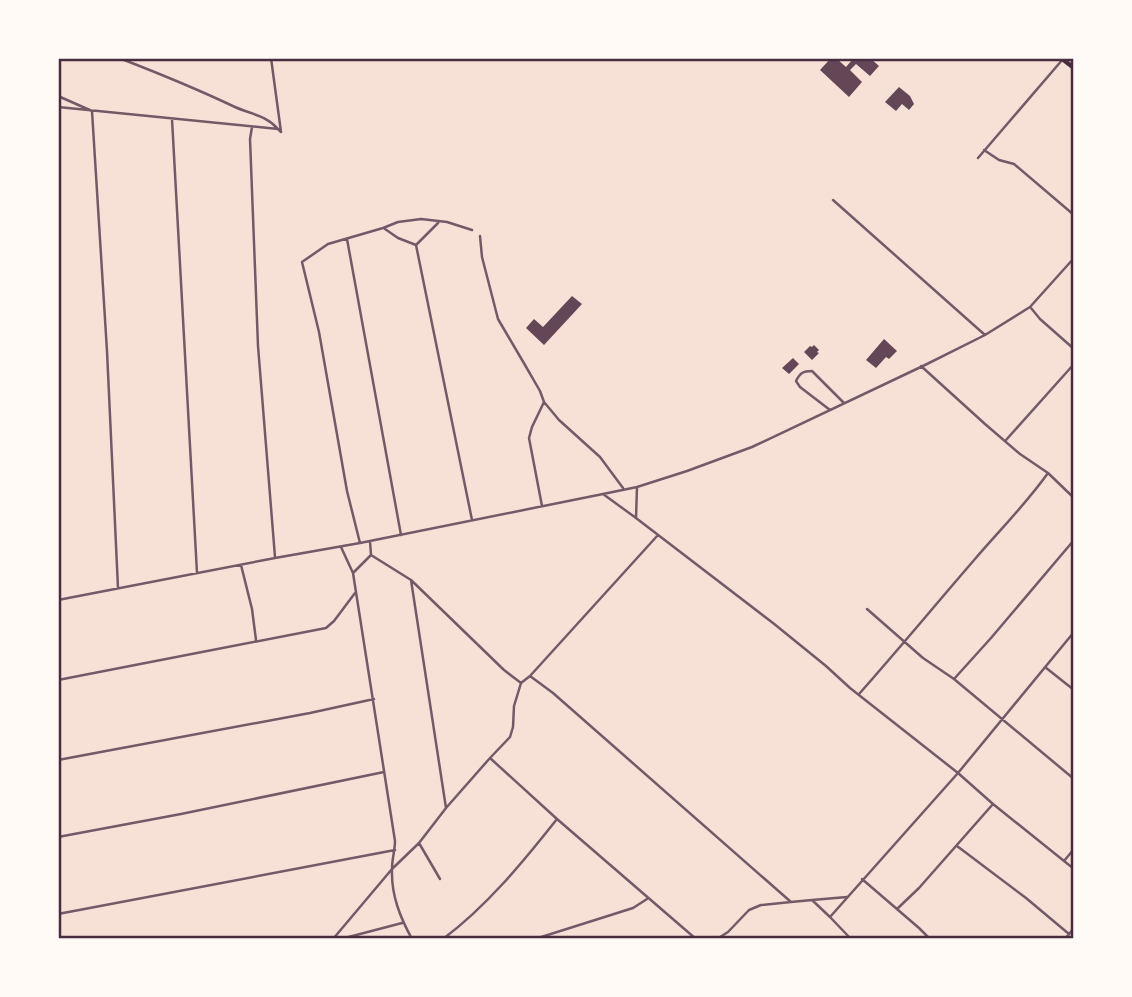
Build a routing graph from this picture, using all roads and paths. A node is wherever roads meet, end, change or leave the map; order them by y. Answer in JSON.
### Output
{"nodes":[{"id":1,"x":120,"y":58,"type":"edge"},
{"id":2,"x":264,"y":58,"type":"edge"},
{"id":3,"x":1062,"y":58,"type":"edge"},
{"id":4,"x":271,"y":59,"type":"edge"},
{"id":5,"x":1074,"y":68,"type":"edge"},
{"id":6,"x":58,"y":96,"type":"edge"},
{"id":7,"x":58,"y":107,"type":"edge"},
{"id":8,"x":92,"y":111,"type":"junction"},
{"id":9,"x":172,"y":120,"type":"junction"},
{"id":10,"x":252,"y":127,"type":"junction"},
{"id":11,"x":279,"y":130,"type":"junction"},
{"id":12,"x":984,"y":150,"type":"junction"},
{"id":13,"x":978,"y":158,"type":"dead end"},
{"id":14,"x":833,"y":200,"type":"dead end"},
{"id":15,"x":1074,"y":215,"type":"edge"},
{"id":16,"x":439,"y":222,"type":"junction"},
{"id":17,"x":383,"y":228,"type":"junction"},
{"id":18,"x":472,"y":230,"type":"dead end"},
{"id":19,"x":480,"y":236,"type":"dead end"},
{"id":20,"x":347,"y":239,"type":"junction"},
{"id":21,"x":416,"y":245,"type":"junction"},
{"id":22,"x":1074,"y":258,"type":"edge"},
{"id":23,"x":1030,"y":307,"type":"junction"},
{"id":24,"x":985,"y":335,"type":"junction"},
{"id":25,"x":1074,"y":349,"type":"edge"},
{"id":26,"x":1074,"y":364,"type":"edge"},
{"id":27,"x":921,"y":366,"type":"junction"},
{"id":28,"x":544,"y":402,"type":"junction"},
{"id":29,"x":844,"y":403,"type":"junction"},
{"id":30,"x":830,"y":410,"type":"junction"},
{"id":31,"x":1005,"y":441,"type":"junction"},
{"id":32,"x":1048,"y":473,"type":"junction"},
{"id":33,"x":637,"y":486,"type":"junction"},
{"id":34,"x":623,"y":489,"type":"junction"},
{"id":35,"x":603,"y":494,"type":"junction"},
{"id":36,"x":1074,"y":498,"type":"edge"},
{"id":37,"x":542,"y":506,"type":"junction"},
{"id":38,"x":636,"y":518,"type":"junction"},
{"id":39,"x":472,"y":520,"type":"junction"},
{"id":40,"x":401,"y":535,"type":"junction"},
{"id":41,"x":658,"y":535,"type":"junction"},
{"id":42,"x":1074,"y":540,"type":"edge"},
{"id":43,"x":370,"y":541,"type":"junction"},
{"id":44,"x":360,"y":543,"type":"junction"},
{"id":45,"x":340,"y":546,"type":"junction"},
{"id":46,"x":372,"y":555,"type":"junction"},
{"id":47,"x":275,"y":558,"type":"junction"},
{"id":48,"x":241,"y":565,"type":"junction"},
{"id":49,"x":197,"y":573,"type":"junction"},
{"id":50,"x":353,"y":573,"type":"junction"},
{"id":51,"x":411,"y":580,"type":"junction"},
{"id":52,"x":118,"y":589,"type":"junction"},
{"id":53,"x":356,"y":591,"type":"junction"},
{"id":54,"x":58,"y":600,"type":"edge"},
{"id":55,"x":867,"y":609,"type":"dead end"},
{"id":56,"x":1074,"y":632,"type":"edge"},
{"id":57,"x":256,"y":641,"type":"junction"},
{"id":58,"x":905,"y":642,"type":"junction"},
{"id":59,"x":1045,"y":667,"type":"junction"},
{"id":60,"x":530,"y":676,"type":"junction"},
{"id":61,"x":954,"y":679,"type":"junction"},
{"id":62,"x":58,"y":680,"type":"edge"},
{"id":63,"x":520,"y":683,"type":"junction"},
{"id":64,"x":1074,"y":690,"type":"edge"},
{"id":65,"x":859,"y":694,"type":"junction"},
{"id":66,"x":374,"y":699,"type":"junction"},
{"id":67,"x":1002,"y":718,"type":"junction"},
{"id":68,"x":490,"y":758,"type":"junction"},
{"id":69,"x":58,"y":760,"type":"edge"},
{"id":70,"x":385,"y":772,"type":"junction"},
{"id":71,"x":958,"y":773,"type":"junction"},
{"id":72,"x":1074,"y":779,"type":"edge"},
{"id":73,"x":993,"y":804,"type":"junction"},
{"id":74,"x":446,"y":808,"type":"junction"},
{"id":75,"x":557,"y":819,"type":"junction"},
{"id":76,"x":58,"y":837,"type":"edge"},
{"id":77,"x":419,"y":843,"type":"junction"},
{"id":78,"x":957,"y":846,"type":"junction"},
{"id":79,"x":1074,"y":849,"type":"edge"},
{"id":80,"x":395,"y":850,"type":"junction"},
{"id":81,"x":1064,"y":860,"type":"junction"},
{"id":82,"x":392,"y":869,"type":"junction"},
{"id":83,"x":1074,"y":869,"type":"edge"},
{"id":84,"x":440,"y":878,"type":"dead end"},
{"id":85,"x":862,"y":878,"type":"junction"},
{"id":86,"x":847,"y":897,"type":"junction"},
{"id":87,"x":649,"y":899,"type":"junction"},
{"id":88,"x":812,"y":900,"type":"junction"},
{"id":89,"x":791,"y":902,"type":"junction"},
{"id":90,"x":897,"y":909,"type":"junction"},
{"id":91,"x":58,"y":914,"type":"edge"},
{"id":92,"x":830,"y":916,"type":"junction"},
{"id":93,"x":403,"y":923,"type":"junction"},
{"id":94,"x":1074,"y":928,"type":"edge"},
{"id":95,"x":1069,"y":934,"type":"junction"},
{"id":96,"x":333,"y":939,"type":"edge"},
{"id":97,"x":341,"y":939,"type":"edge"},
{"id":98,"x":412,"y":939,"type":"edge"},
{"id":99,"x":443,"y":939,"type":"edge"},
{"id":100,"x":535,"y":939,"type":"edge"},
{"id":101,"x":696,"y":939,"type":"edge"},
{"id":102,"x":717,"y":939,"type":"edge"},
{"id":103,"x":851,"y":939,"type":"edge"},
{"id":104,"x":930,"y":939,"type":"edge"},
{"id":105,"x":1065,"y":939,"type":"edge"}],
"edges":[{"from":1,"to":11,"type":"street"},
{"from":2,"to":4,"type":"street"},
{"from":3,"to":5,"type":"main road"},
{"from":3,"to":12,"type":"street"},
{"from":4,"to":11,"type":"street"},
{"from":6,"to":8,"type":"street"},
{"from":7,"to":8,"type":"street"},
{"from":8,"to":9,"type":"street"},
{"from":8,"to":52,"type":"street"},
{"from":9,"to":10,"type":"street"},
{"from":9,"to":49,"type":"street"},
{"from":10,"to":11,"type":"street"},
{"from":10,"to":47,"type":"street"},
{"from":12,"to":13,"type":"street"},
{"from":12,"to":15,"type":"street"},
{"from":14,"to":24,"type":"street"},
{"from":16,"to":17,"type":"street"},
{"from":16,"to":18,"type":"street"},
{"from":16,"to":21,"type":"street"},
{"from":17,"to":20,"type":"street"},
{"from":17,"to":21,"type":"street"},
{"from":19,"to":28,"type":"street"},
{"from":20,"to":40,"type":"street"},
{"from":20,"to":44,"type":"street"},
{"from":21,"to":39,"type":"street"},
{"from":22,"to":23,"type":"street"},
{"from":23,"to":24,"type":"street"},
{"from":23,"to":25,"type":"street"},
{"from":24,"to":27,"type":"street"},
{"from":26,"to":31,"type":"street"},
{"from":27,"to":29,"type":"street"},
{"from":27,"to":31,"type":"street"},
{"from":28,"to":34,"type":"street"},
{"from":28,"to":37,"type":"street"},
{"from":29,"to":30,"type":"street"},
{"from":29,"to":30,"type":"street"},
{"from":30,"to":33,"type":"street"},
{"from":31,"to":32,"type":"street"},
{"from":32,"to":36,"type":"street"},
{"from":32,"to":58,"type":"street"},
{"from":33,"to":34,"type":"street"},
{"from":33,"to":38,"type":"street"},
{"from":34,"to":35,"type":"street"},
{"from":35,"to":37,"type":"street"},
{"from":35,"to":38,"type":"street"},
{"from":37,"to":39,"type":"street"},
{"from":38,"to":41,"type":"street"},
{"from":39,"to":40,"type":"street"},
{"from":40,"to":43,"type":"street"},
{"from":41,"to":60,"type":"street"},
{"from":41,"to":65,"type":"street"},
{"from":42,"to":61,"type":"street"},
{"from":43,"to":44,"type":"street"},
{"from":43,"to":46,"type":"street"},
{"from":44,"to":45,"type":"street"},
{"from":45,"to":47,"type":"street"},
{"from":45,"to":50,"type":"street"},
{"from":46,"to":50,"type":"street"},
{"from":46,"to":51,"type":"street"},
{"from":47,"to":48,"type":"street"},
{"from":48,"to":49,"type":"street"},
{"from":48,"to":57,"type":"street"},
{"from":49,"to":52,"type":"street"},
{"from":50,"to":53,"type":"street"},
{"from":51,"to":63,"type":"street"},
{"from":51,"to":74,"type":"street"},
{"from":52,"to":54,"type":"street"},
{"from":53,"to":57,"type":"street"},
{"from":53,"to":66,"type":"street"},
{"from":55,"to":58,"type":"street"},
{"from":56,"to":59,"type":"street"},
{"from":57,"to":62,"type":"street"},
{"from":58,"to":61,"type":"street"},
{"from":58,"to":65,"type":"street"},
{"from":59,"to":64,"type":"street"},
{"from":59,"to":67,"type":"street"},
{"from":60,"to":63,"type":"street"},
{"from":60,"to":89,"type":"street"},
{"from":61,"to":67,"type":"street"},
{"from":63,"to":68,"type":"street"},
{"from":65,"to":71,"type":"street"},
{"from":66,"to":69,"type":"street"},
{"from":66,"to":70,"type":"street"},
{"from":67,"to":71,"type":"street"},
{"from":67,"to":72,"type":"street"},
{"from":68,"to":74,"type":"street"},
{"from":68,"to":75,"type":"street"},
{"from":70,"to":76,"type":"street"},
{"from":70,"to":80,"type":"street"},
{"from":71,"to":73,"type":"street"},
{"from":71,"to":85,"type":"street"},
{"from":73,"to":78,"type":"street"},
{"from":73,"to":81,"type":"street"},
{"from":74,"to":77,"type":"street"},
{"from":75,"to":87,"type":"street"},
{"from":75,"to":99,"type":"street"},
{"from":77,"to":82,"type":"street"},
{"from":77,"to":84,"type":"street"},
{"from":78,"to":90,"type":"street"},
{"from":78,"to":95,"type":"street"},
{"from":79,"to":81,"type":"street"},
{"from":80,"to":82,"type":"street"},
{"from":80,"to":91,"type":"street"},
{"from":81,"to":83,"type":"street"},
{"from":82,"to":93,"type":"street"},
{"from":82,"to":96,"type":"street"},
{"from":85,"to":86,"type":"street"},
{"from":85,"to":90,"type":"street"},
{"from":86,"to":88,"type":"street"},
{"from":86,"to":92,"type":"street"},
{"from":87,"to":100,"type":"street"},
{"from":87,"to":101,"type":"street"},
{"from":88,"to":89,"type":"street"},
{"from":88,"to":92,"type":"street"},
{"from":89,"to":102,"type":"street"},
{"from":90,"to":104,"type":"street"},
{"from":92,"to":103,"type":"street"},
{"from":93,"to":97,"type":"street"},
{"from":93,"to":98,"type":"street"},
{"from":94,"to":95,"type":"street"},
{"from":95,"to":105,"type":"street"}]}
